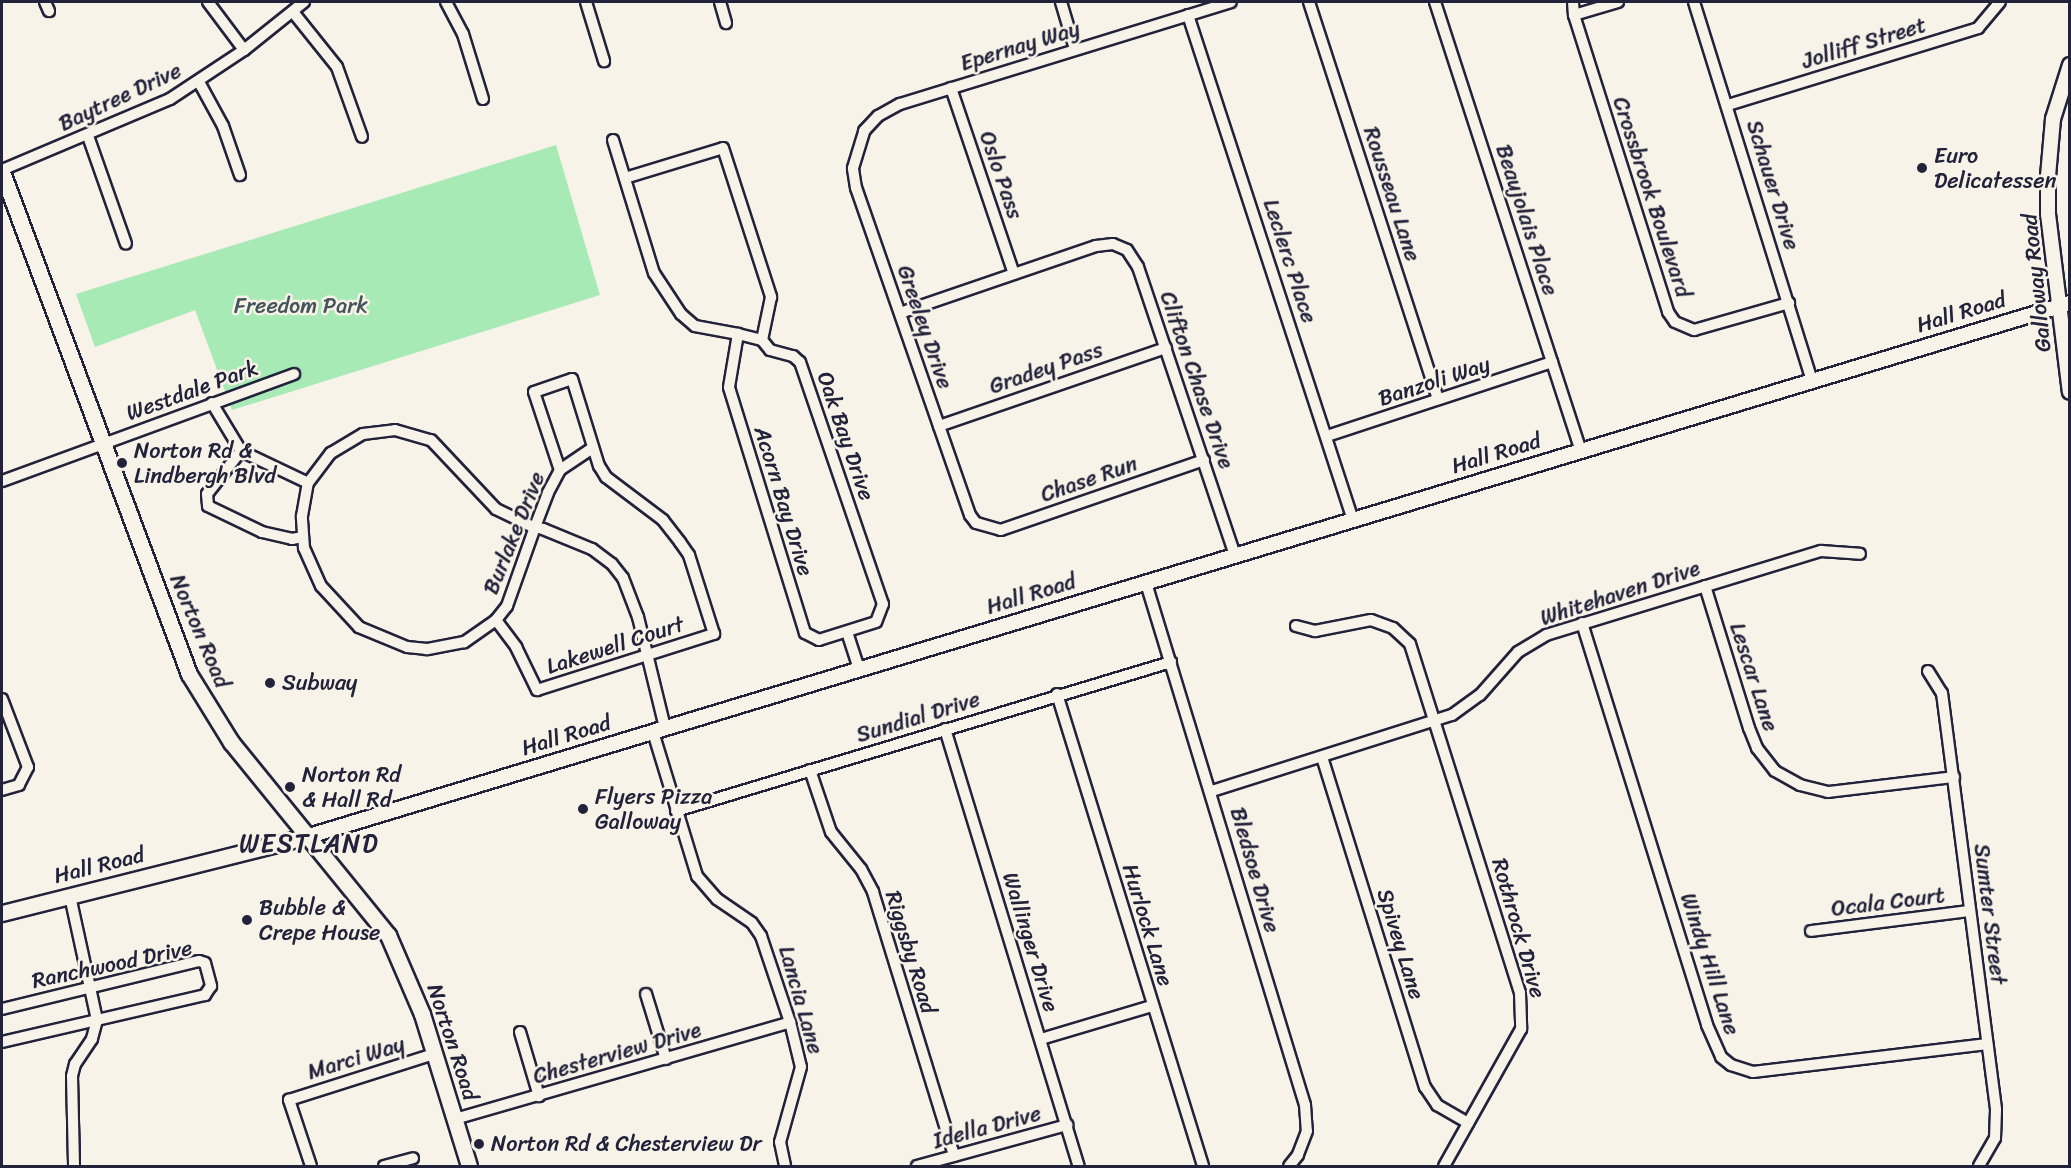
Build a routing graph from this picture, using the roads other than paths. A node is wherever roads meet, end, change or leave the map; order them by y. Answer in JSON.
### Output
{"nodes":[{"id":1,"x":208,"y":2,"type":"edge"},
{"id":2,"x":304,"y":2,"type":"edge"},
{"id":3,"x":446,"y":2,"type":"edge"},
{"id":4,"x":586,"y":2,"type":"edge"},
{"id":5,"x":720,"y":2,"type":"edge"},
{"id":6,"x":1061,"y":2,"type":"edge"},
{"id":7,"x":1231,"y":2,"type":"edge"},
{"id":8,"x":1309,"y":2,"type":"edge"},
{"id":9,"x":1436,"y":2,"type":"edge"},
{"id":10,"x":1574,"y":2,"type":"edge"},
{"id":11,"x":1618,"y":2,"type":"edge"},
{"id":12,"x":1694,"y":2,"type":"edge"},
{"id":13,"x":2000,"y":2,"type":"edge"},
{"id":14,"x":293,"y":12,"type":"junction"},
{"id":15,"x":1188,"y":15,"type":"junction"},
{"id":16,"x":1574,"y":15,"type":"junction"},
{"id":17,"x":726,"y":23,"type":"dead end"},
{"id":18,"x":244,"y":50,"type":"junction"},
{"id":19,"x":1075,"y":50,"type":"junction"},
{"id":20,"x":604,"y":61,"type":"dead end"},
{"id":21,"x":2070,"y":65,"type":"edge"},
{"id":22,"x":199,"y":82,"type":"junction"},
{"id":23,"x":951,"y":88,"type":"junction"},
{"id":24,"x":483,"y":99,"type":"dead end"},
{"id":25,"x":1728,"y":105,"type":"junction"},
{"id":26,"x":864,"y":131,"type":"joint"},
{"id":27,"x":88,"y":136,"type":"junction"},
{"id":28,"x":362,"y":137,"type":"dead end"},
{"id":29,"x":613,"y":140,"type":"dead end"},
{"id":30,"x":2,"y":171,"type":"edge"},
{"id":31,"x":240,"y":175,"type":"dead end"},
{"id":32,"x":625,"y":178,"type":"junction"},
{"id":33,"x":126,"y":244,"type":"dead end"},
{"id":34,"x":1014,"y":274,"type":"junction"},
{"id":35,"x":1788,"y":303,"type":"junction"},
{"id":36,"x":2064,"y":305,"type":"edge"},
{"id":37,"x":900,"y":313,"type":"junction"},
{"id":38,"x":738,"y":334,"type":"junction"},
{"id":39,"x":762,"y":340,"type":"junction"},
{"id":40,"x":1166,"y":348,"type":"junction"},
{"id":41,"x":1552,"y":362,"type":"junction"},
{"id":42,"x":294,"y":374,"type":"dead end"},
{"id":43,"x":1812,"y":381,"type":"junction"},
{"id":44,"x":2070,"y":392,"type":"edge"},
{"id":45,"x":1438,"y":399,"type":"junction"},
{"id":46,"x":212,"y":403,"type":"junction"},
{"id":47,"x":939,"y":426,"type":"junction"},
{"id":48,"x":1327,"y":436,"type":"junction"},
{"id":49,"x":102,"y":444,"type":"junction"},
{"id":50,"x":591,"y":449,"type":"junction"},
{"id":51,"x":241,"y":451,"type":"junction"},
{"id":52,"x":1581,"y":451,"type":"junction"},
{"id":53,"x":1204,"y":460,"type":"junction"},
{"id":54,"x":560,"y":471,"type":"junction"},
{"id":55,"x":2,"y":481,"type":"edge"},
{"id":56,"x":308,"y":483,"type":"junction"},
{"id":57,"x":1353,"y":520,"type":"junction"},
{"id":58,"x":535,"y":527,"type":"junction"},
{"id":59,"x":985,"y":528,"type":"joint"},
{"id":60,"x":302,"y":537,"type":"junction"},
{"id":61,"x":1860,"y":554,"type":"dead end"},
{"id":62,"x":1235,"y":556,"type":"junction"},
{"id":63,"x":1146,"y":583,"type":"junction"},
{"id":64,"x":1705,"y":586,"type":"junction"},
{"id":65,"x":496,"y":620,"type":"junction"},
{"id":66,"x":1582,"y":623,"type":"junction"},
{"id":67,"x":1296,"y":626,"type":"dead end"},
{"id":68,"x":847,"y":632,"type":"junction"},
{"id":69,"x":647,"y":655,"type":"junction"},
{"id":70,"x":1171,"y":662,"type":"junction"},
{"id":71,"x":859,"y":670,"type":"junction"},
{"id":72,"x":1928,"y":671,"type":"dead end"},
{"id":73,"x":1057,"y":694,"type":"junction"},
{"id":74,"x":2,"y":699,"type":"edge"},
{"id":75,"x":1436,"y":722,"type":"junction"},
{"id":76,"x":945,"y":729,"type":"junction"},
{"id":77,"x":659,"y":730,"type":"junction"},
{"id":78,"x":1322,"y":757,"type":"junction"},
{"id":79,"x":810,"y":770,"type":"junction"},
{"id":80,"x":1954,"y":777,"type":"junction"},
{"id":81,"x":2,"y":790,"type":"edge"},
{"id":82,"x":1212,"y":791,"type":"junction"},
{"id":83,"x":676,"y":811,"type":"junction"},
{"id":84,"x":309,"y":836,"type":"junction"},
{"id":85,"x":70,"y":896,"type":"junction"},
{"id":86,"x":1970,"y":911,"type":"junction"},
{"id":87,"x":2,"y":913,"type":"edge"},
{"id":88,"x":1810,"y":931,"type":"dead end"},
{"id":89,"x":90,"y":990,"type":"junction"},
{"id":90,"x":646,"y":994,"type":"dead end"},
{"id":91,"x":1152,"y":1006,"type":"junction"},
{"id":92,"x":2,"y":1009,"type":"edge"},
{"id":93,"x":97,"y":1019,"type":"junction"},
{"id":94,"x":790,"y":1022,"type":"junction"},
{"id":95,"x":520,"y":1032,"type":"dead end"},
{"id":96,"x":1041,"y":1039,"type":"junction"},
{"id":97,"x":2,"y":1042,"type":"edge"},
{"id":98,"x":1987,"y":1044,"type":"junction"},
{"id":99,"x":434,"y":1054,"type":"junction"},
{"id":100,"x":666,"y":1059,"type":"junction"},
{"id":101,"x":539,"y":1096,"type":"junction"},
{"id":102,"x":455,"y":1119,"type":"junction"},
{"id":103,"x":1468,"y":1123,"type":"junction"},
{"id":104,"x":1067,"y":1125,"type":"junction"},
{"id":105,"x":954,"y":1156,"type":"junction"},
{"id":106,"x":413,"y":1158,"type":"dead end"},
{"id":107,"x":1981,"y":1165,"type":"edge"},
{"id":108,"x":74,"y":1167,"type":"edge"},
{"id":109,"x":311,"y":1167,"type":"edge"},
{"id":110,"x":384,"y":1167,"type":"edge"},
{"id":111,"x":469,"y":1167,"type":"edge"},
{"id":112,"x":785,"y":1167,"type":"edge"},
{"id":113,"x":917,"y":1167,"type":"edge"},
{"id":114,"x":1079,"y":1167,"type":"edge"},
{"id":115,"x":1203,"y":1167,"type":"edge"},
{"id":116,"x":1289,"y":1167,"type":"edge"},
{"id":117,"x":1444,"y":1167,"type":"edge"}],
"edges":[{"from":1,"to":18,"type":"street"},
{"from":2,"to":14,"type":"street","name":"Baytree Drive"},
{"from":3,"to":24,"type":"street"},
{"from":4,"to":20,"type":"street"},
{"from":5,"to":17,"type":"street"},
{"from":6,"to":19,"type":"street"},
{"from":7,"to":15,"type":"street","name":"Epernay Way"},
{"from":8,"to":45,"type":"street","name":"Rousseau Lane"},
{"from":9,"to":41,"type":"street","name":"Beaujolais Place"},
{"from":10,"to":16,"type":"street","name":"Crossbrook Boulevard"},
{"from":11,"to":16,"type":"street"},
{"from":12,"to":25,"type":"street","name":"Schauer Drive"},
{"from":13,"to":25,"type":"street","name":"Jolliff Street"},
{"from":14,"to":18,"type":"street","name":"Baytree Drive"},
{"from":14,"to":28,"type":"street"},
{"from":15,"to":19,"type":"street","name":"Epernay Way"},
{"from":15,"to":48,"type":"street","name":"Leclerc Place"},
{"from":16,"to":35,"type":"street","name":"Crossbrook Boulevard"},
{"from":18,"to":22,"type":"street","name":"Baytree Drive"},
{"from":19,"to":23,"type":"street","name":"Epernay Way"},
{"from":21,"to":36,"type":"street","name":"Galloway Road"},
{"from":22,"to":27,"type":"street","name":"Baytree Drive"},
{"from":22,"to":31,"type":"street"},
{"from":23,"to":26,"type":"street","name":"Epernay Way"},
{"from":23,"to":34,"type":"street","name":"Oslo Pass"},
{"from":25,"to":35,"type":"street","name":"Schauer Drive"},
{"from":26,"to":37,"type":"street","name":"Greeley Drive"},
{"from":27,"to":30,"type":"street","name":"Baytree Drive"},
{"from":27,"to":33,"type":"street"},
{"from":29,"to":32,"type":"street","name":"Oak Bay Drive"},
{"from":30,"to":49,"type":"main road","name":"Norton Road"},
{"from":32,"to":38,"type":"street","name":"Oak Bay Drive"},
{"from":32,"to":39,"type":"street"},
{"from":34,"to":37,"type":"street"},
{"from":34,"to":40,"type":"street","name":"Clifton Chase Drive"},
{"from":35,"to":43,"type":"street","name":"Schauer Drive"},
{"from":36,"to":43,"type":"street","name":"Hall Road"},
{"from":36,"to":44,"type":"street","name":"Galloway Road"},
{"from":37,"to":47,"type":"street","name":"Greeley Drive"},
{"from":38,"to":39,"type":"street","name":"Oak Bay Drive"},
{"from":38,"to":68,"type":"street","name":"Acorn Bay Drive"},
{"from":39,"to":68,"type":"street","name":"Oak Bay Drive"},
{"from":40,"to":47,"type":"street","name":"Gradey Pass"},
{"from":40,"to":53,"type":"street","name":"Clifton Chase Drive"},
{"from":41,"to":45,"type":"street","name":"Banzoli Way"},
{"from":41,"to":52,"type":"street","name":"Beaujolais Place"},
{"from":42,"to":46,"type":"street","name":"Westdale Park"},
{"from":43,"to":52,"type":"street","name":"Hall Road"},
{"from":45,"to":48,"type":"street","name":"Banzoli Way"},
{"from":46,"to":49,"type":"street","name":"Westdale Park"},
{"from":46,"to":51,"type":"street"},
{"from":47,"to":59,"type":"street","name":"Greeley Drive"},
{"from":48,"to":57,"type":"street","name":"Leclerc Place"},
{"from":49,"to":55,"type":"street","name":"Westdale Park"},
{"from":49,"to":84,"type":"main road","name":"Norton Road"},
{"from":50,"to":54,"type":"street","name":"Burlake Drive"},
{"from":50,"to":54,"type":"street"},
{"from":50,"to":69,"type":"street","name":"Lakewell Court"},
{"from":51,"to":56,"type":"street"},
{"from":51,"to":60,"type":"street"},
{"from":52,"to":57,"type":"street","name":"Hall Road"},
{"from":53,"to":59,"type":"street","name":"Chase Run"},
{"from":53,"to":62,"type":"street","name":"Clifton Chase Drive"},
{"from":54,"to":58,"type":"street","name":"Burlake Drive"},
{"from":56,"to":58,"type":"street","name":"Lancia Lane"},
{"from":56,"to":60,"type":"street","name":"Burlake Drive"},
{"from":57,"to":62,"type":"street","name":"Hall Road"},
{"from":58,"to":65,"type":"street","name":"Burlake Drive"},
{"from":58,"to":69,"type":"street","name":"Lancia Lane"},
{"from":60,"to":65,"type":"street","name":"Burlake Drive"},
{"from":61,"to":64,"type":"street","name":"Whitehaven Drive"},
{"from":62,"to":63,"type":"street","name":"Hall Road"},
{"from":63,"to":70,"type":"street","name":"Bledsoe Drive"},
{"from":63,"to":71,"type":"street","name":"Hall Road"},
{"from":64,"to":66,"type":"street","name":"Whitehaven Drive"},
{"from":64,"to":80,"type":"street","name":"Lescar Lane"},
{"from":65,"to":69,"type":"street","name":"Lakewell Court"},
{"from":66,"to":75,"type":"street","name":"Whitehaven Drive"},
{"from":66,"to":98,"type":"street","name":"Windy Hill Lane"},
{"from":67,"to":75,"type":"street","name":"Rothrock Drive"},
{"from":68,"to":71,"type":"street"},
{"from":69,"to":77,"type":"street","name":"Lancia Lane"},
{"from":70,"to":73,"type":"street","name":"Sundial Drive"},
{"from":70,"to":82,"type":"street","name":"Bledsoe Drive"},
{"from":71,"to":77,"type":"street","name":"Hall Road"},
{"from":72,"to":80,"type":"street","name":"Sumter Street"},
{"from":73,"to":76,"type":"street","name":"Sundial Drive"},
{"from":73,"to":91,"type":"street","name":"Hurlock Lane"},
{"from":74,"to":81,"type":"street"},
{"from":75,"to":78,"type":"street","name":"Whitehaven Drive"},
{"from":75,"to":103,"type":"street","name":"Rothrock Drive"},
{"from":76,"to":79,"type":"street","name":"Sundial Drive"},
{"from":76,"to":96,"type":"street","name":"Wallinger Drive"},
{"from":77,"to":83,"type":"street","name":"Lancia Lane"},
{"from":77,"to":84,"type":"street","name":"Hall Road"},
{"from":78,"to":82,"type":"street","name":"Whitehaven Drive"},
{"from":78,"to":103,"type":"street","name":"Spivey Lane"},
{"from":79,"to":83,"type":"street","name":"Sundial Drive"},
{"from":79,"to":105,"type":"street","name":"Riggsby Road"},
{"from":80,"to":86,"type":"street","name":"Sumter Street"},
{"from":82,"to":116,"type":"street","name":"Bledsoe Drive"},
{"from":83,"to":94,"type":"street","name":"Lancia Lane"},
{"from":84,"to":85,"type":"main road","name":"Hall Road"},
{"from":84,"to":99,"type":"main road","name":"Norton Road"},
{"from":85,"to":87,"type":"main road","name":"Hall Road"},
{"from":85,"to":89,"type":"street"},
{"from":86,"to":88,"type":"street","name":"Ocala Court"},
{"from":86,"to":98,"type":"street","name":"Sumter Street"},
{"from":89,"to":92,"type":"street","name":"Ranchwood Drive"},
{"from":89,"to":93,"type":"street"},
{"from":89,"to":93,"type":"street","name":"Ranchwood Drive"},
{"from":90,"to":100,"type":"street"},
{"from":91,"to":96,"type":"street"},
{"from":91,"to":115,"type":"street","name":"Hurlock Lane"},
{"from":93,"to":97,"type":"street","name":"Ranchwood Drive"},
{"from":93,"to":108,"type":"street"},
{"from":94,"to":100,"type":"street","name":"Chesterview Drive"},
{"from":94,"to":112,"type":"street","name":"Lancia Lane"},
{"from":95,"to":101,"type":"street"},
{"from":96,"to":104,"type":"street","name":"Wallinger Drive"},
{"from":98,"to":107,"type":"street","name":"Sumter Street"},
{"from":99,"to":102,"type":"main road","name":"Norton Road"},
{"from":99,"to":109,"type":"street","name":"Marci Way"},
{"from":100,"to":101,"type":"street","name":"Chesterview Drive"},
{"from":101,"to":102,"type":"street","name":"Chesterview Drive"},
{"from":102,"to":111,"type":"main road","name":"Norton Road"},
{"from":103,"to":117,"type":"street","name":"Rothrock Drive"},
{"from":104,"to":105,"type":"street","name":"Idella Drive"},
{"from":104,"to":114,"type":"street","name":"Wallinger Drive"},
{"from":105,"to":113,"type":"street","name":"Idella Drive"},
{"from":106,"to":110,"type":"street"}]}
